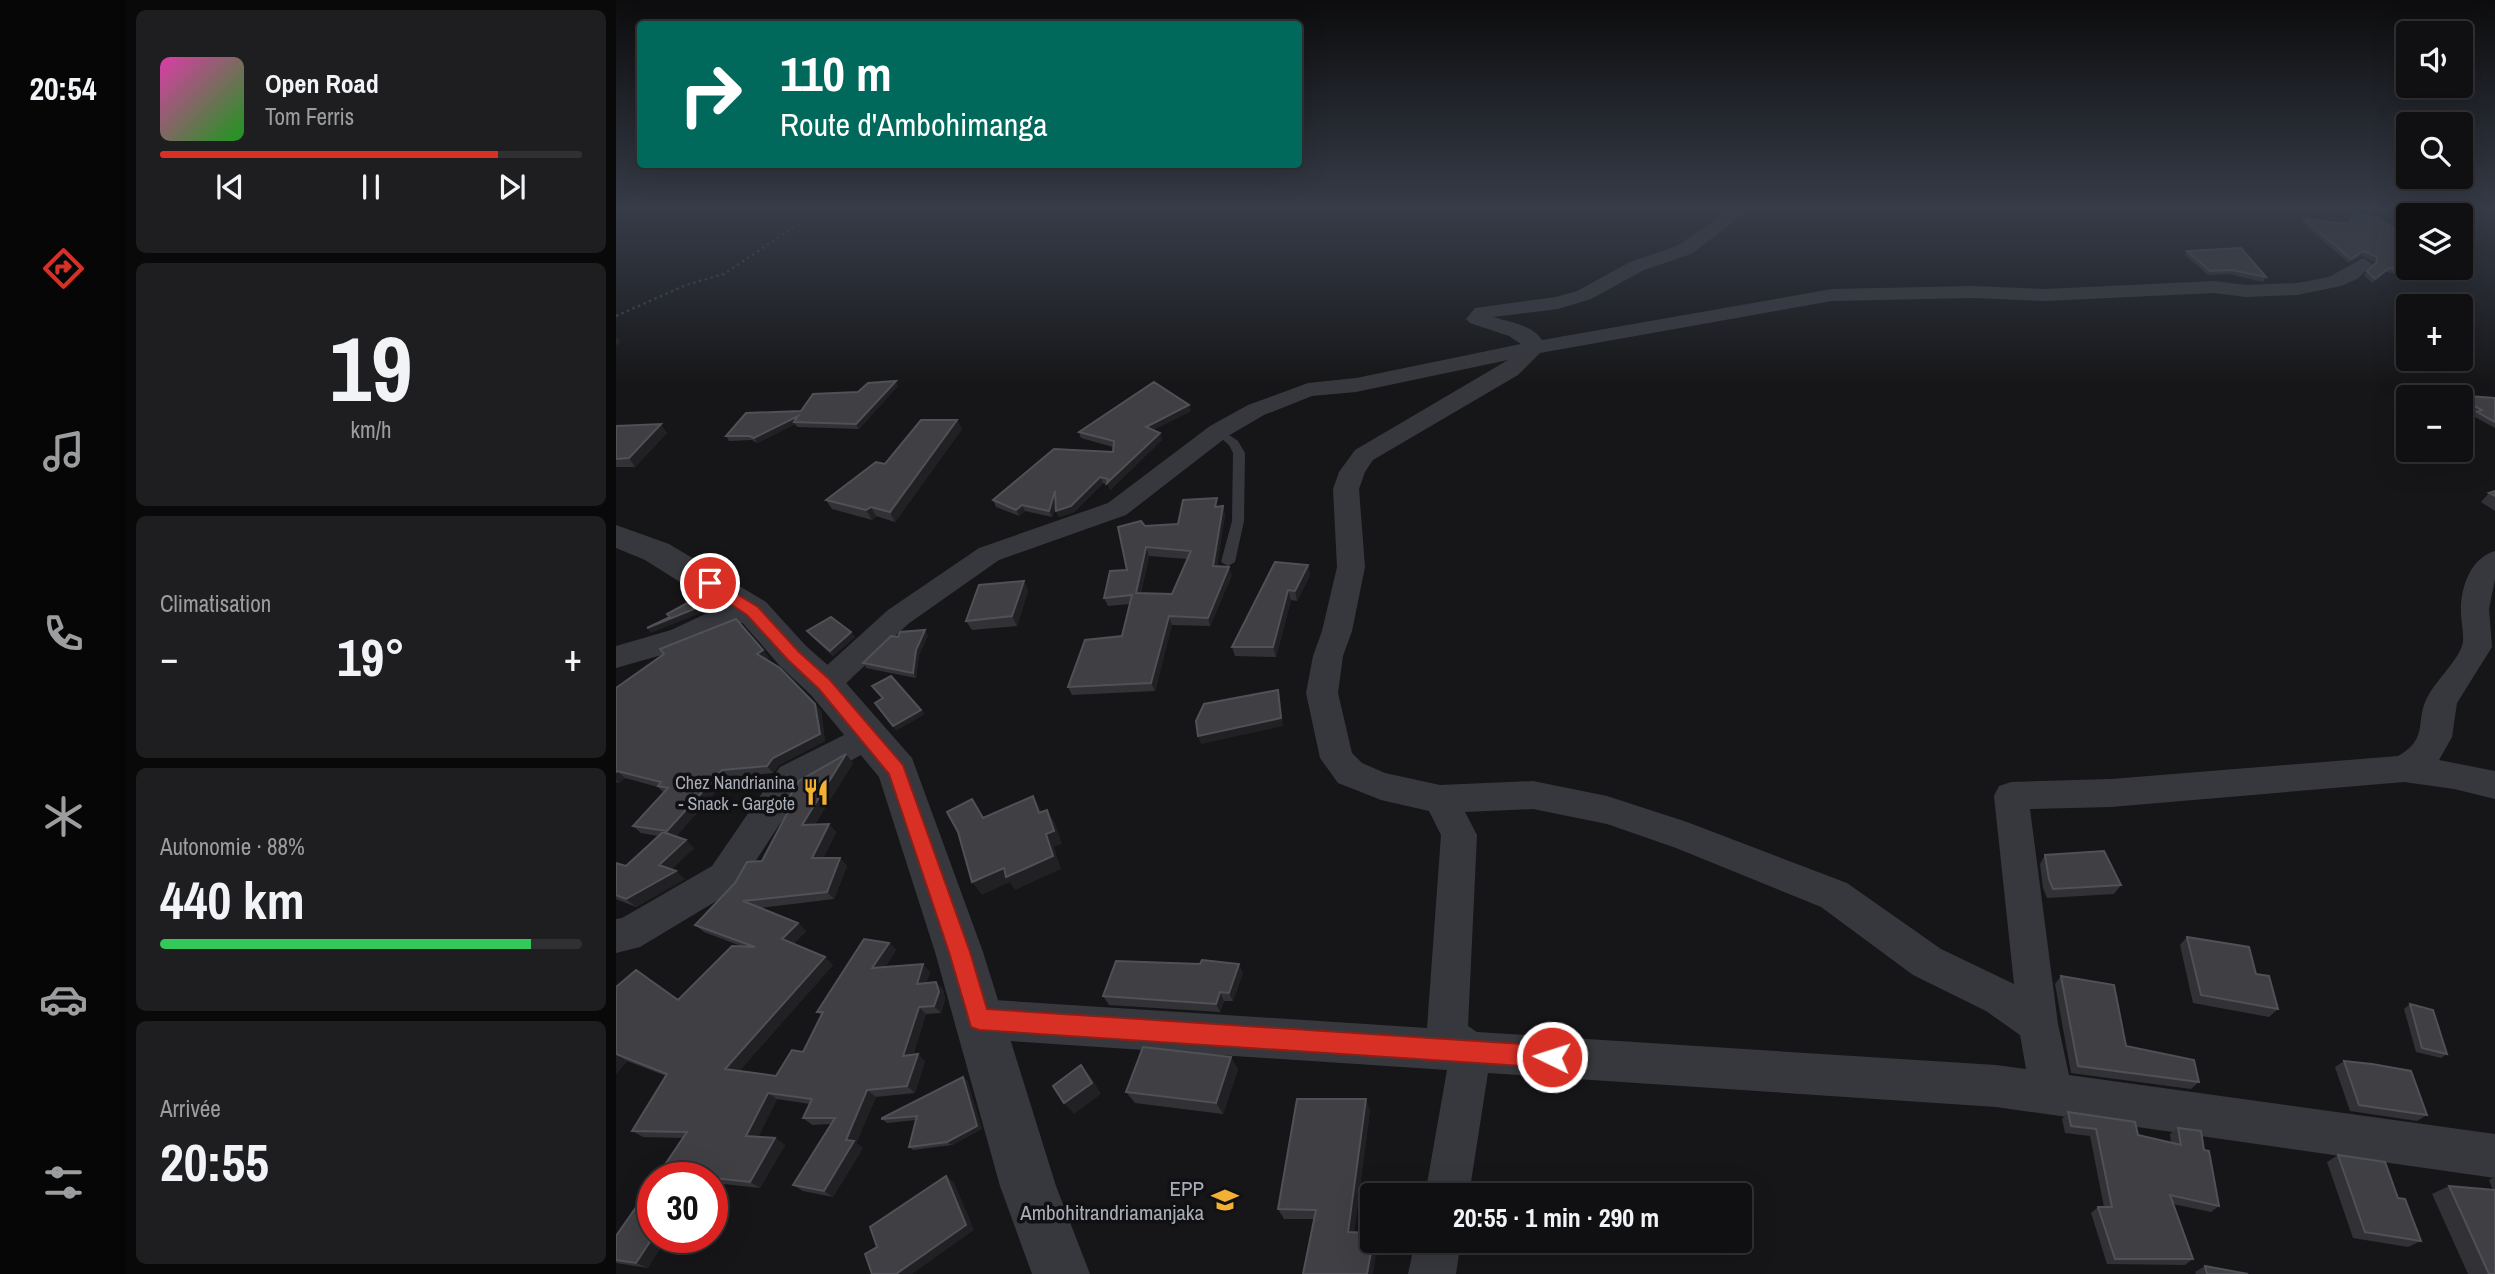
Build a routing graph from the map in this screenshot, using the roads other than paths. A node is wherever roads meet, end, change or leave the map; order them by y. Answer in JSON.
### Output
{"nodes":[{"id":1,"x":1634,"y":267,"type":"edge"},
{"id":2,"x":2359,"y":267,"type":"edge"},
{"id":3,"x":1533,"y":348,"type":"junction"},
{"id":4,"x":1219,"y":431,"type":"junction"},
{"id":5,"x":616,"y":536,"type":"edge"},
{"id":6,"x":2495,"y":560,"type":"edge"},
{"id":7,"x":1228,"y":562,"type":"dead end"},
{"id":8,"x":753,"y":611,"type":"junction"},
{"id":9,"x":616,"y":657,"type":"edge"},
{"id":10,"x":825,"y":685,"type":"junction"},
{"id":11,"x":866,"y":737,"type":"junction"},
{"id":12,"x":2404,"y":769,"type":"junction"},
{"id":13,"x":2495,"y":785,"type":"edge"},
{"id":14,"x":1440,"y":799,"type":"junction"},
{"id":15,"x":616,"y":936,"type":"edge"},
{"id":16,"x":979,"y":1019,"type":"junction"},
{"id":17,"x":2038,"y":1024,"type":"junction"},
{"id":18,"x":1471,"y":1051,"type":"junction"},
{"id":19,"x":2052,"y":1094,"type":"junction"},
{"id":20,"x":2495,"y":1156,"type":"edge"},
{"id":21,"x":1449,"y":1183,"type":"edge"},
{"id":22,"x":1436,"y":1253,"type":"edge"},
{"id":23,"x":1061,"y":1274,"type":"edge"},
{"id":24,"x":1432,"y":1274,"type":"edge"}],
"edges":[{"from":1,"to":3,"type":"street"},
{"from":2,"to":3,"type":"street"},
{"from":3,"to":4,"type":"street"},
{"from":3,"to":14,"type":"street"},
{"from":4,"to":7,"type":"lane"},
{"from":4,"to":10,"type":"street"},
{"from":5,"to":8,"type":"street"},
{"from":6,"to":12,"type":"street"},
{"from":8,"to":9,"type":"street"},
{"from":8,"to":10,"type":"street"},
{"from":10,"to":11,"type":"street"},
{"from":11,"to":15,"type":"street"},
{"from":11,"to":16,"type":"street"},
{"from":12,"to":13,"type":"street"},
{"from":12,"to":17,"type":"street"},
{"from":14,"to":17,"type":"street"},
{"from":14,"to":18,"type":"street"},
{"from":16,"to":18,"type":"street"},
{"from":16,"to":23,"type":"street"},
{"from":17,"to":19,"type":"street"},
{"from":18,"to":19,"type":"street"},
{"from":18,"to":21,"type":"street"},
{"from":19,"to":20,"type":"street"},
{"from":22,"to":24,"type":"street"}]}
